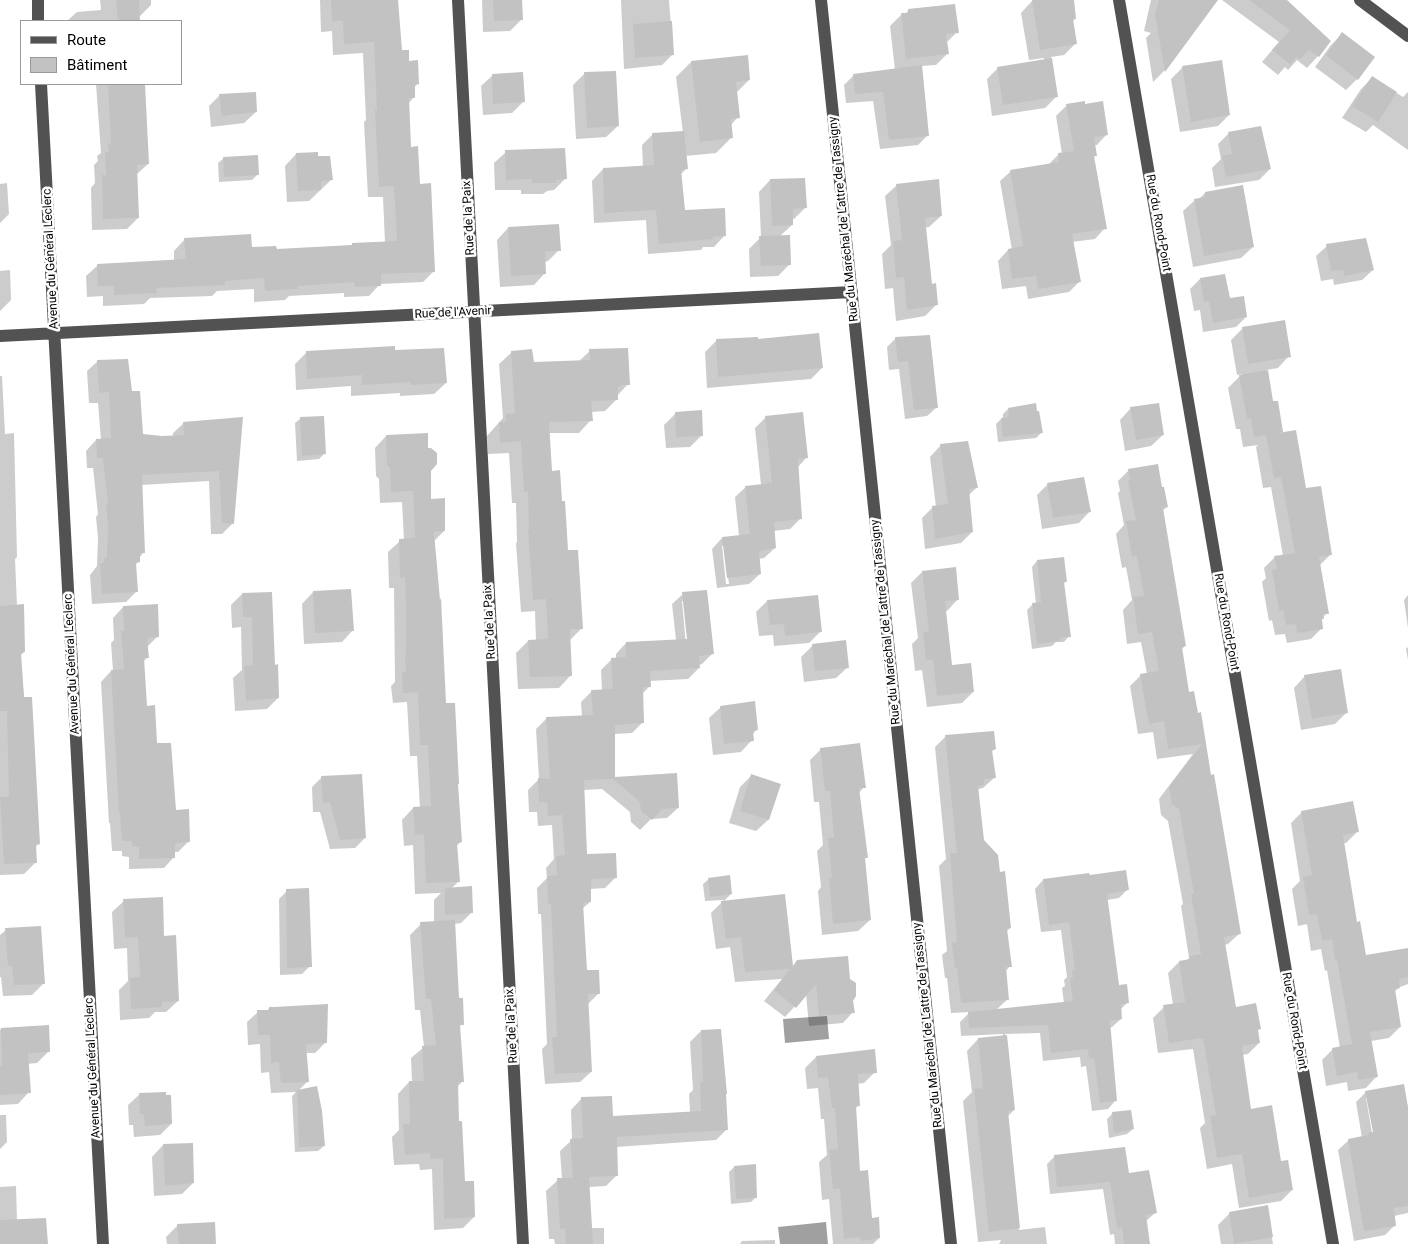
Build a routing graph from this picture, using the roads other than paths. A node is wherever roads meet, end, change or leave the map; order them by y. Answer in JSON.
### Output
{"nodes":[{"id":1,"x":38,"y":0,"type":"edge"},
{"id":2,"x":458,"y":0,"type":"edge"},
{"id":3,"x":821,"y":0,"type":"edge"},
{"id":4,"x":1119,"y":0,"type":"edge"},
{"id":5,"x":1360,"y":0,"type":"edge"},
{"id":6,"x":38,"y":20,"type":"edge"},
{"id":7,"x":1408,"y":36,"type":"edge"},
{"id":8,"x":41,"y":85,"type":"edge"},
{"id":9,"x":852,"y":292,"type":"junction"},
{"id":10,"x":474,"y":312,"type":"junction"},
{"id":11,"x":55,"y":334,"type":"junction"},
{"id":12,"x":0,"y":336,"type":"edge"},
{"id":13,"x":103,"y":1244,"type":"edge"},
{"id":14,"x":523,"y":1244,"type":"edge"},
{"id":15,"x":951,"y":1244,"type":"edge"},
{"id":16,"x":1333,"y":1244,"type":"edge"}],
"edges":[{"from":1,"to":6,"type":"street"},
{"from":2,"to":10,"type":"street","name":"Rue de la Paix"},
{"from":3,"to":9,"type":"street","name":"Rue du Maréchal de Lattre de Tassigny"},
{"from":4,"to":16,"type":"street","name":"Rue du Rond-Point"},
{"from":5,"to":7,"type":"street"},
{"from":8,"to":11,"type":"street","name":"Avenue du Général Leclerc"},
{"from":9,"to":10,"type":"street","name":"Rue de l'Avenir"},
{"from":9,"to":15,"type":"street","name":"Rue du Maréchal de Lattre de Tassigny"},
{"from":10,"to":11,"type":"street","name":"Rue de l'Avenir"},
{"from":10,"to":14,"type":"street","name":"Rue de la Paix"},
{"from":11,"to":12,"type":"street","name":"Rue de l'Avenir"},
{"from":11,"to":13,"type":"street","name":"Avenue du Général Leclerc"}]}
